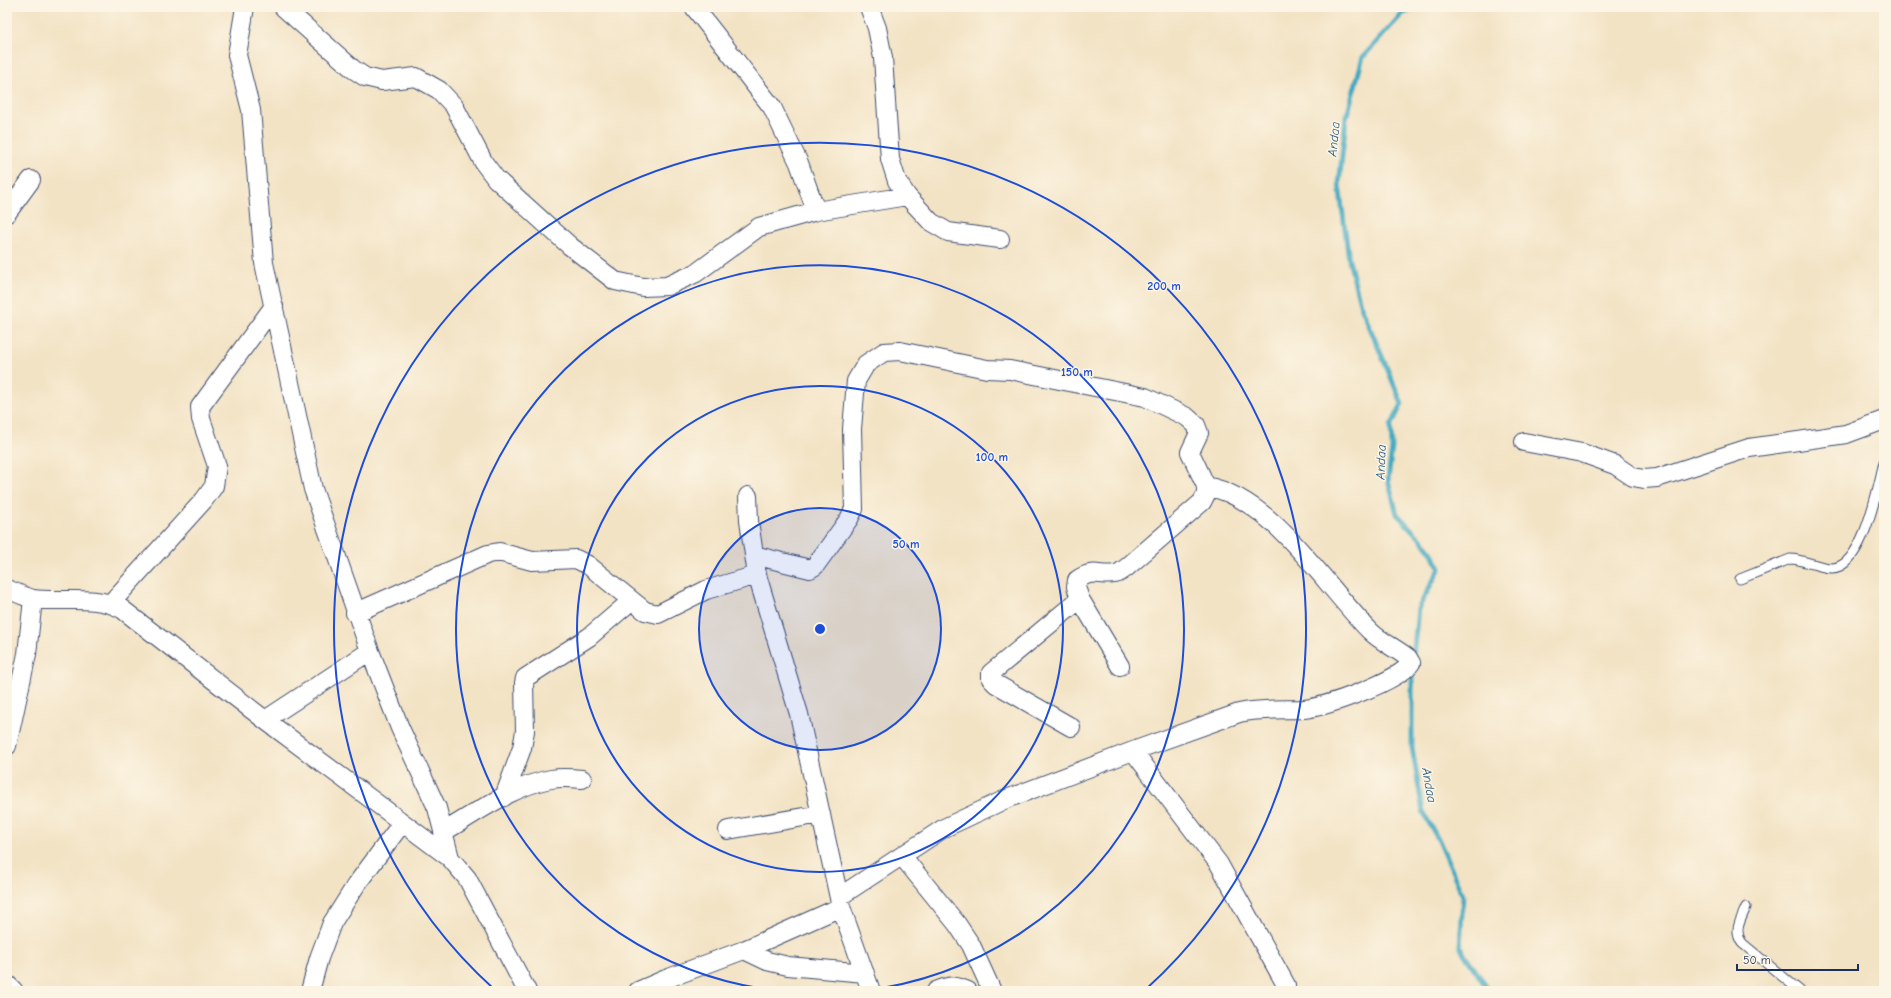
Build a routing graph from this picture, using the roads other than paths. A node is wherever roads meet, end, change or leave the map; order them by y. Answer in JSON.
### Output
{"nodes":[{"id":1,"x":245,"y":7,"type":"edge"},
{"id":2,"x":283,"y":7,"type":"edge"},
{"id":3,"x":694,"y":7,"type":"edge"},
{"id":4,"x":869,"y":7,"type":"edge"},
{"id":5,"x":31,"y":180,"type":"dead end"},
{"id":6,"x":907,"y":196,"type":"junction"},
{"id":7,"x":816,"y":211,"type":"junction"},
{"id":8,"x":7,"y":212,"type":"edge"},
{"id":9,"x":1000,"y":239,"type":"dead end"},
{"id":10,"x":274,"y":306,"type":"junction"},
{"id":11,"x":1884,"y":420,"type":"edge"},
{"id":12,"x":1524,"y":442,"type":"dead end"},
{"id":13,"x":1884,"y":462,"type":"edge"},
{"id":14,"x":1206,"y":486,"type":"junction"},
{"id":15,"x":748,"y":496,"type":"dead end"},
{"id":16,"x":754,"y":555,"type":"junction"},
{"id":17,"x":757,"y":575,"type":"junction"},
{"id":18,"x":1740,"y":579,"type":"dead end"},
{"id":19,"x":7,"y":589,"type":"edge"},
{"id":20,"x":33,"y":598,"type":"junction"},
{"id":21,"x":1080,"y":599,"type":"junction"},
{"id":22,"x":631,"y":601,"type":"junction"},
{"id":23,"x":111,"y":603,"type":"junction"},
{"id":24,"x":355,"y":613,"type":"junction"},
{"id":25,"x":370,"y":651,"type":"junction"},
{"id":26,"x":1120,"y":666,"type":"dead end"},
{"id":27,"x":265,"y":720,"type":"junction"},
{"id":28,"x":1072,"y":727,"type":"dead end"},
{"id":29,"x":7,"y":746,"type":"edge"},
{"id":30,"x":1133,"y":751,"type":"junction"},
{"id":31,"x":582,"y":779,"type":"dead end"},
{"id":32,"x":504,"y":797,"type":"junction"},
{"id":33,"x":821,"y":814,"type":"junction"},
{"id":34,"x":402,"y":823,"type":"junction"},
{"id":35,"x":728,"y":830,"type":"dead end"},
{"id":36,"x":443,"y":832,"type":"junction"},
{"id":37,"x":902,"y":856,"type":"junction"},
{"id":38,"x":450,"y":858,"type":"junction"},
{"id":39,"x":840,"y":902,"type":"junction"},
{"id":40,"x":1746,"y":907,"type":"dead end"},
{"id":41,"x":744,"y":950,"type":"junction"},
{"id":42,"x":865,"y":973,"type":"junction"},
{"id":43,"x":7,"y":984,"type":"edge"},
{"id":44,"x":1286,"y":985,"type":"dead end"},
{"id":45,"x":14,"y":991,"type":"edge"},
{"id":46,"x":310,"y":991,"type":"edge"},
{"id":47,"x":527,"y":991,"type":"edge"},
{"id":48,"x":638,"y":991,"type":"edge"},
{"id":49,"x":872,"y":991,"type":"edge"},
{"id":50,"x":936,"y":991,"type":"edge"},
{"id":51,"x":968,"y":991,"type":"edge"},
{"id":52,"x":992,"y":991,"type":"edge"},
{"id":53,"x":1800,"y":991,"type":"edge"}],
"edges":[{"from":1,"to":10,"type":"street"},
{"from":2,"to":7,"type":"street"},
{"from":3,"to":7,"type":"street"},
{"from":4,"to":6,"type":"street"},
{"from":5,"to":8,"type":"street"},
{"from":6,"to":7,"type":"street"},
{"from":6,"to":9,"type":"street"},
{"from":10,"to":23,"type":"street"},
{"from":10,"to":24,"type":"street"},
{"from":11,"to":12,"type":"street"},
{"from":13,"to":18,"type":"lane"},
{"from":14,"to":16,"type":"street"},
{"from":14,"to":21,"type":"street"},
{"from":14,"to":30,"type":"street"},
{"from":15,"to":16,"type":"street"},
{"from":16,"to":17,"type":"street"},
{"from":17,"to":22,"type":"street"},
{"from":17,"to":33,"type":"street"},
{"from":19,"to":20,"type":"street"},
{"from":20,"to":23,"type":"street"},
{"from":20,"to":29,"type":"street"},
{"from":21,"to":26,"type":"street"},
{"from":21,"to":28,"type":"street"},
{"from":22,"to":24,"type":"street"},
{"from":22,"to":32,"type":"street"},
{"from":23,"to":27,"type":"street"},
{"from":24,"to":25,"type":"street"},
{"from":25,"to":27,"type":"street"},
{"from":25,"to":36,"type":"street"},
{"from":27,"to":34,"type":"street"},
{"from":30,"to":37,"type":"street"},
{"from":30,"to":44,"type":"street"},
{"from":31,"to":32,"type":"street"},
{"from":32,"to":36,"type":"street"},
{"from":33,"to":35,"type":"street"},
{"from":33,"to":39,"type":"street"},
{"from":34,"to":38,"type":"street"},
{"from":34,"to":46,"type":"street"},
{"from":36,"to":38,"type":"street"},
{"from":37,"to":39,"type":"street"},
{"from":37,"to":52,"type":"street"},
{"from":38,"to":47,"type":"street"},
{"from":39,"to":41,"type":"street"},
{"from":39,"to":42,"type":"street"},
{"from":40,"to":53,"type":"lane"},
{"from":41,"to":42,"type":"street"},
{"from":41,"to":48,"type":"street"},
{"from":42,"to":49,"type":"street"},
{"from":43,"to":45,"type":"street"},
{"from":50,"to":51,"type":"street"}]}
